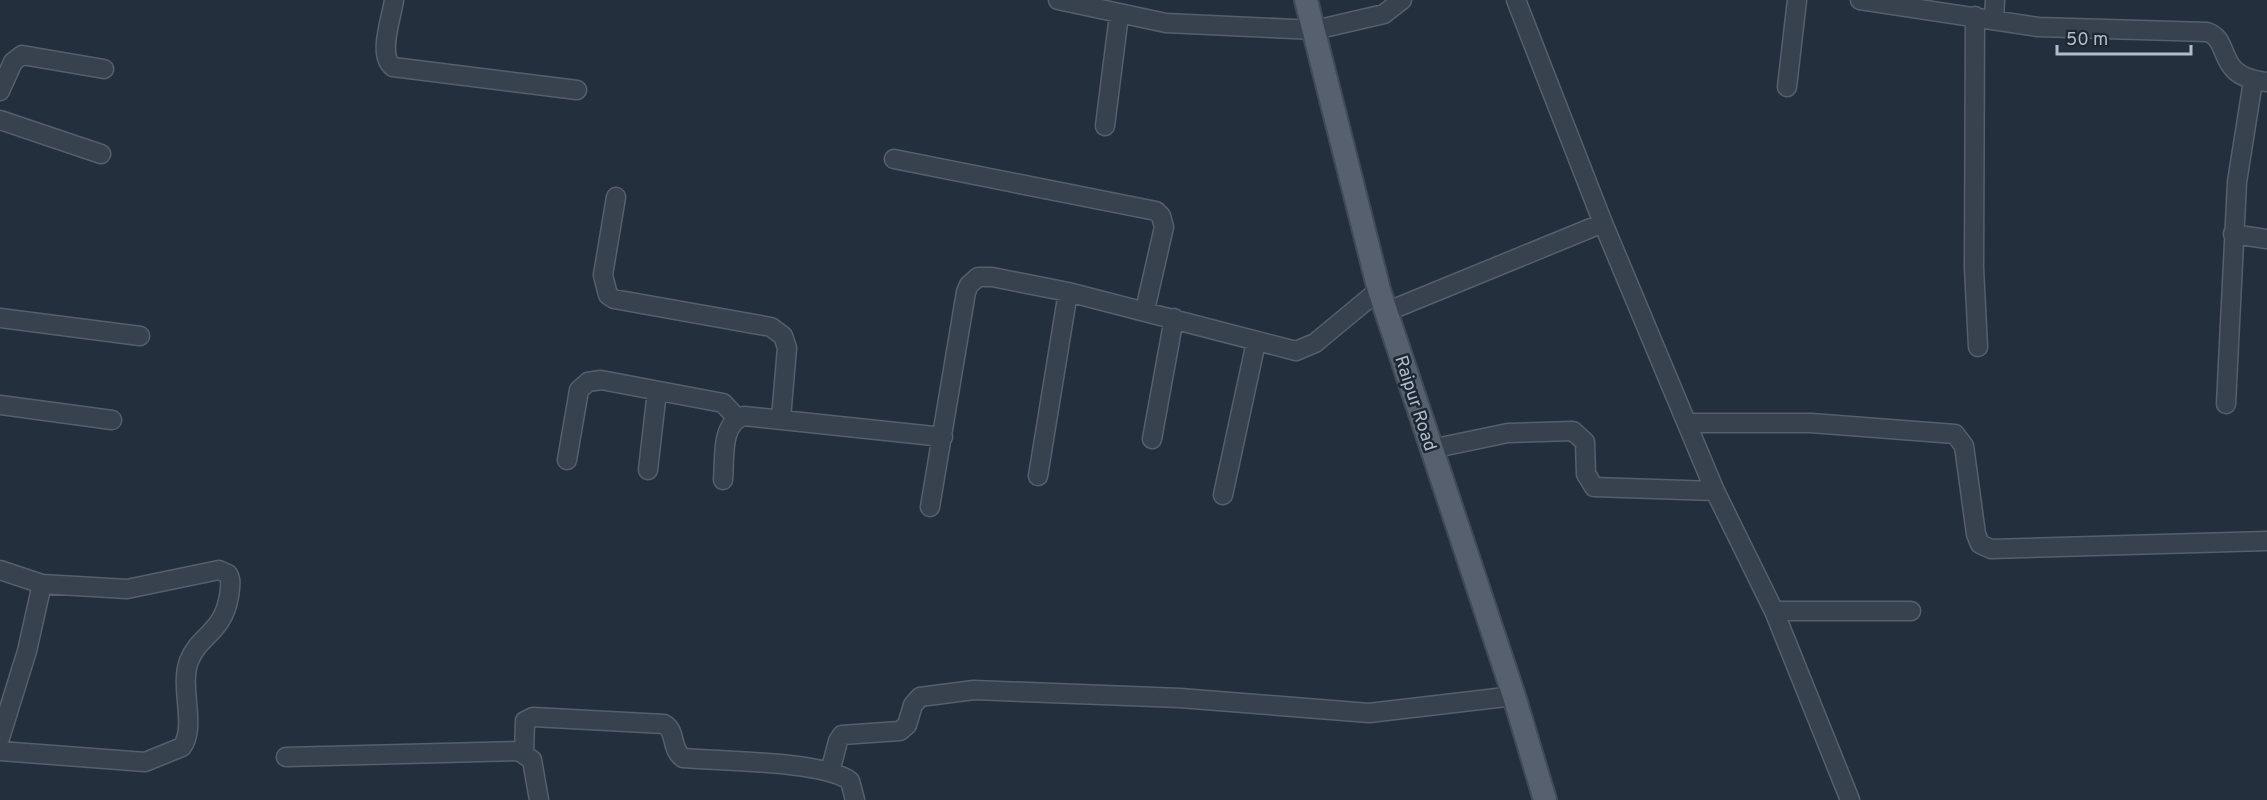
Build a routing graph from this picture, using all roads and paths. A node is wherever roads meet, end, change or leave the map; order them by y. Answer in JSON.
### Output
{"nodes":[{"id":1,"x":394,"y":0,"type":"edge"},
{"id":2,"x":1058,"y":0,"type":"edge"},
{"id":3,"x":1306,"y":0,"type":"edge"},
{"id":4,"x":1402,"y":0,"type":"edge"},
{"id":5,"x":1516,"y":0,"type":"edge"},
{"id":6,"x":1797,"y":0,"type":"edge"},
{"id":7,"x":1860,"y":0,"type":"edge"},
{"id":8,"x":1995,"y":0,"type":"edge"},
{"id":9,"x":1119,"y":15,"type":"junction"},
{"id":10,"x":1975,"y":16,"type":"junction"},
{"id":11,"x":1994,"y":19,"type":"junction"},
{"id":12,"x":1315,"y":30,"type":"junction"},
{"id":13,"x":104,"y":69,"type":"dead end"},
{"id":14,"x":2260,"y":82,"type":"edge"},
{"id":15,"x":1787,"y":87,"type":"dead end"},
{"id":16,"x":577,"y":90,"type":"dead end"},
{"id":17,"x":0,"y":91,"type":"edge"},
{"id":18,"x":0,"y":120,"type":"edge"},
{"id":19,"x":1105,"y":126,"type":"dead end"},
{"id":20,"x":101,"y":154,"type":"dead end"},
{"id":21,"x":894,"y":159,"type":"dead end"},
{"id":22,"x":616,"y":198,"type":"dead end"},
{"id":23,"x":1603,"y":223,"type":"junction"},
{"id":24,"x":2233,"y":234,"type":"junction"},
{"id":25,"x":2267,"y":239,"type":"edge"},
{"id":26,"x":1379,"y":291,"type":"junction"},
{"id":27,"x":1068,"y":292,"type":"junction"},
{"id":28,"x":1145,"y":310,"type":"junction"},
{"id":29,"x":1386,"y":312,"type":"junction"},
{"id":30,"x":0,"y":318,"type":"edge"},
{"id":31,"x":1174,"y":318,"type":"junction"},
{"id":32,"x":140,"y":336,"type":"dead end"},
{"id":33,"x":1256,"y":342,"type":"junction"},
{"id":34,"x":1978,"y":347,"type":"dead end"},
{"id":35,"x":657,"y":391,"type":"junction"},
{"id":36,"x":2226,"y":404,"type":"dead end"},
{"id":37,"x":0,"y":405,"type":"edge"},
{"id":38,"x":737,"y":418,"type":"junction"},
{"id":39,"x":781,"y":418,"type":"junction"},
{"id":40,"x":112,"y":420,"type":"dead end"},
{"id":41,"x":1688,"y":423,"type":"junction"},
{"id":42,"x":943,"y":436,"type":"junction"},
{"id":43,"x":1152,"y":440,"type":"dead end"},
{"id":44,"x":1431,"y":449,"type":"junction"},
{"id":45,"x":567,"y":460,"type":"dead end"},
{"id":46,"x":648,"y":470,"type":"dead end"},
{"id":47,"x":1038,"y":476,"type":"dead end"},
{"id":48,"x":723,"y":480,"type":"dead end"},
{"id":49,"x":1715,"y":491,"type":"junction"},
{"id":50,"x":1222,"y":495,"type":"dead end"},
{"id":51,"x":930,"y":507,"type":"dead end"},
{"id":52,"x":2267,"y":541,"type":"edge"},
{"id":53,"x":0,"y":570,"type":"edge"},
{"id":54,"x":42,"y":584,"type":"junction"},
{"id":55,"x":1774,"y":611,"type":"junction"},
{"id":56,"x":1911,"y":611,"type":"dead end"},
{"id":57,"x":1514,"y":696,"type":"junction"},
{"id":58,"x":0,"y":738,"type":"edge"},
{"id":59,"x":0,"y":751,"type":"edge"},
{"id":60,"x":524,"y":753,"type":"junction"},
{"id":61,"x":286,"y":757,"type":"dead end"},
{"id":62,"x":830,"y":772,"type":"junction"},
{"id":63,"x":539,"y":800,"type":"edge"},
{"id":64,"x":855,"y":800,"type":"edge"},
{"id":65,"x":1545,"y":800,"type":"edge"},
{"id":66,"x":1850,"y":800,"type":"edge"}],
"edges":[{"from":1,"to":16,"type":"street"},
{"from":2,"to":9,"type":"street"},
{"from":3,"to":12,"type":"main road","name":"Raipur Road"},
{"from":4,"to":12,"type":"street"},
{"from":5,"to":23,"type":"street"},
{"from":6,"to":15,"type":"street"},
{"from":7,"to":10,"type":"street"},
{"from":8,"to":11,"type":"street"},
{"from":9,"to":12,"type":"street"},
{"from":9,"to":19,"type":"street"},
{"from":10,"to":11,"type":"street"},
{"from":10,"to":34,"type":"street"},
{"from":11,"to":14,"type":"street"},
{"from":12,"to":26,"type":"main road","name":"Raipur Road"},
{"from":13,"to":17,"type":"street"},
{"from":14,"to":24,"type":"street"},
{"from":18,"to":20,"type":"street"},
{"from":21,"to":28,"type":"street"},
{"from":22,"to":39,"type":"street"},
{"from":23,"to":29,"type":"street"},
{"from":23,"to":41,"type":"street"},
{"from":24,"to":25,"type":"street"},
{"from":24,"to":36,"type":"street"},
{"from":26,"to":29,"type":"main road","name":"Raipur Road"},
{"from":26,"to":33,"type":"street"},
{"from":27,"to":28,"type":"street"},
{"from":27,"to":42,"type":"street"},
{"from":27,"to":47,"type":"street"},
{"from":28,"to":31,"type":"street"},
{"from":29,"to":44,"type":"main road","name":"Raipur Road"},
{"from":30,"to":32,"type":"street"},
{"from":31,"to":33,"type":"street"},
{"from":31,"to":43,"type":"street"},
{"from":33,"to":50,"type":"street"},
{"from":35,"to":38,"type":"street"},
{"from":35,"to":45,"type":"street"},
{"from":35,"to":46,"type":"street"},
{"from":37,"to":40,"type":"street"},
{"from":38,"to":39,"type":"street"},
{"from":38,"to":48,"type":"street"},
{"from":39,"to":42,"type":"street"},
{"from":41,"to":49,"type":"street"},
{"from":41,"to":52,"type":"street"},
{"from":42,"to":51,"type":"street"},
{"from":44,"to":49,"type":"street"},
{"from":44,"to":57,"type":"main road","name":"Raipur Road"},
{"from":49,"to":55,"type":"street"},
{"from":53,"to":54,"type":"street"},
{"from":54,"to":58,"type":"street"},
{"from":54,"to":59,"type":"street"},
{"from":55,"to":56,"type":"street"},
{"from":55,"to":66,"type":"street"},
{"from":57,"to":62,"type":"street"},
{"from":57,"to":65,"type":"main road","name":"Raipur Road"},
{"from":60,"to":61,"type":"street"},
{"from":60,"to":62,"type":"street"},
{"from":60,"to":63,"type":"street"},
{"from":62,"to":64,"type":"street"}]}
